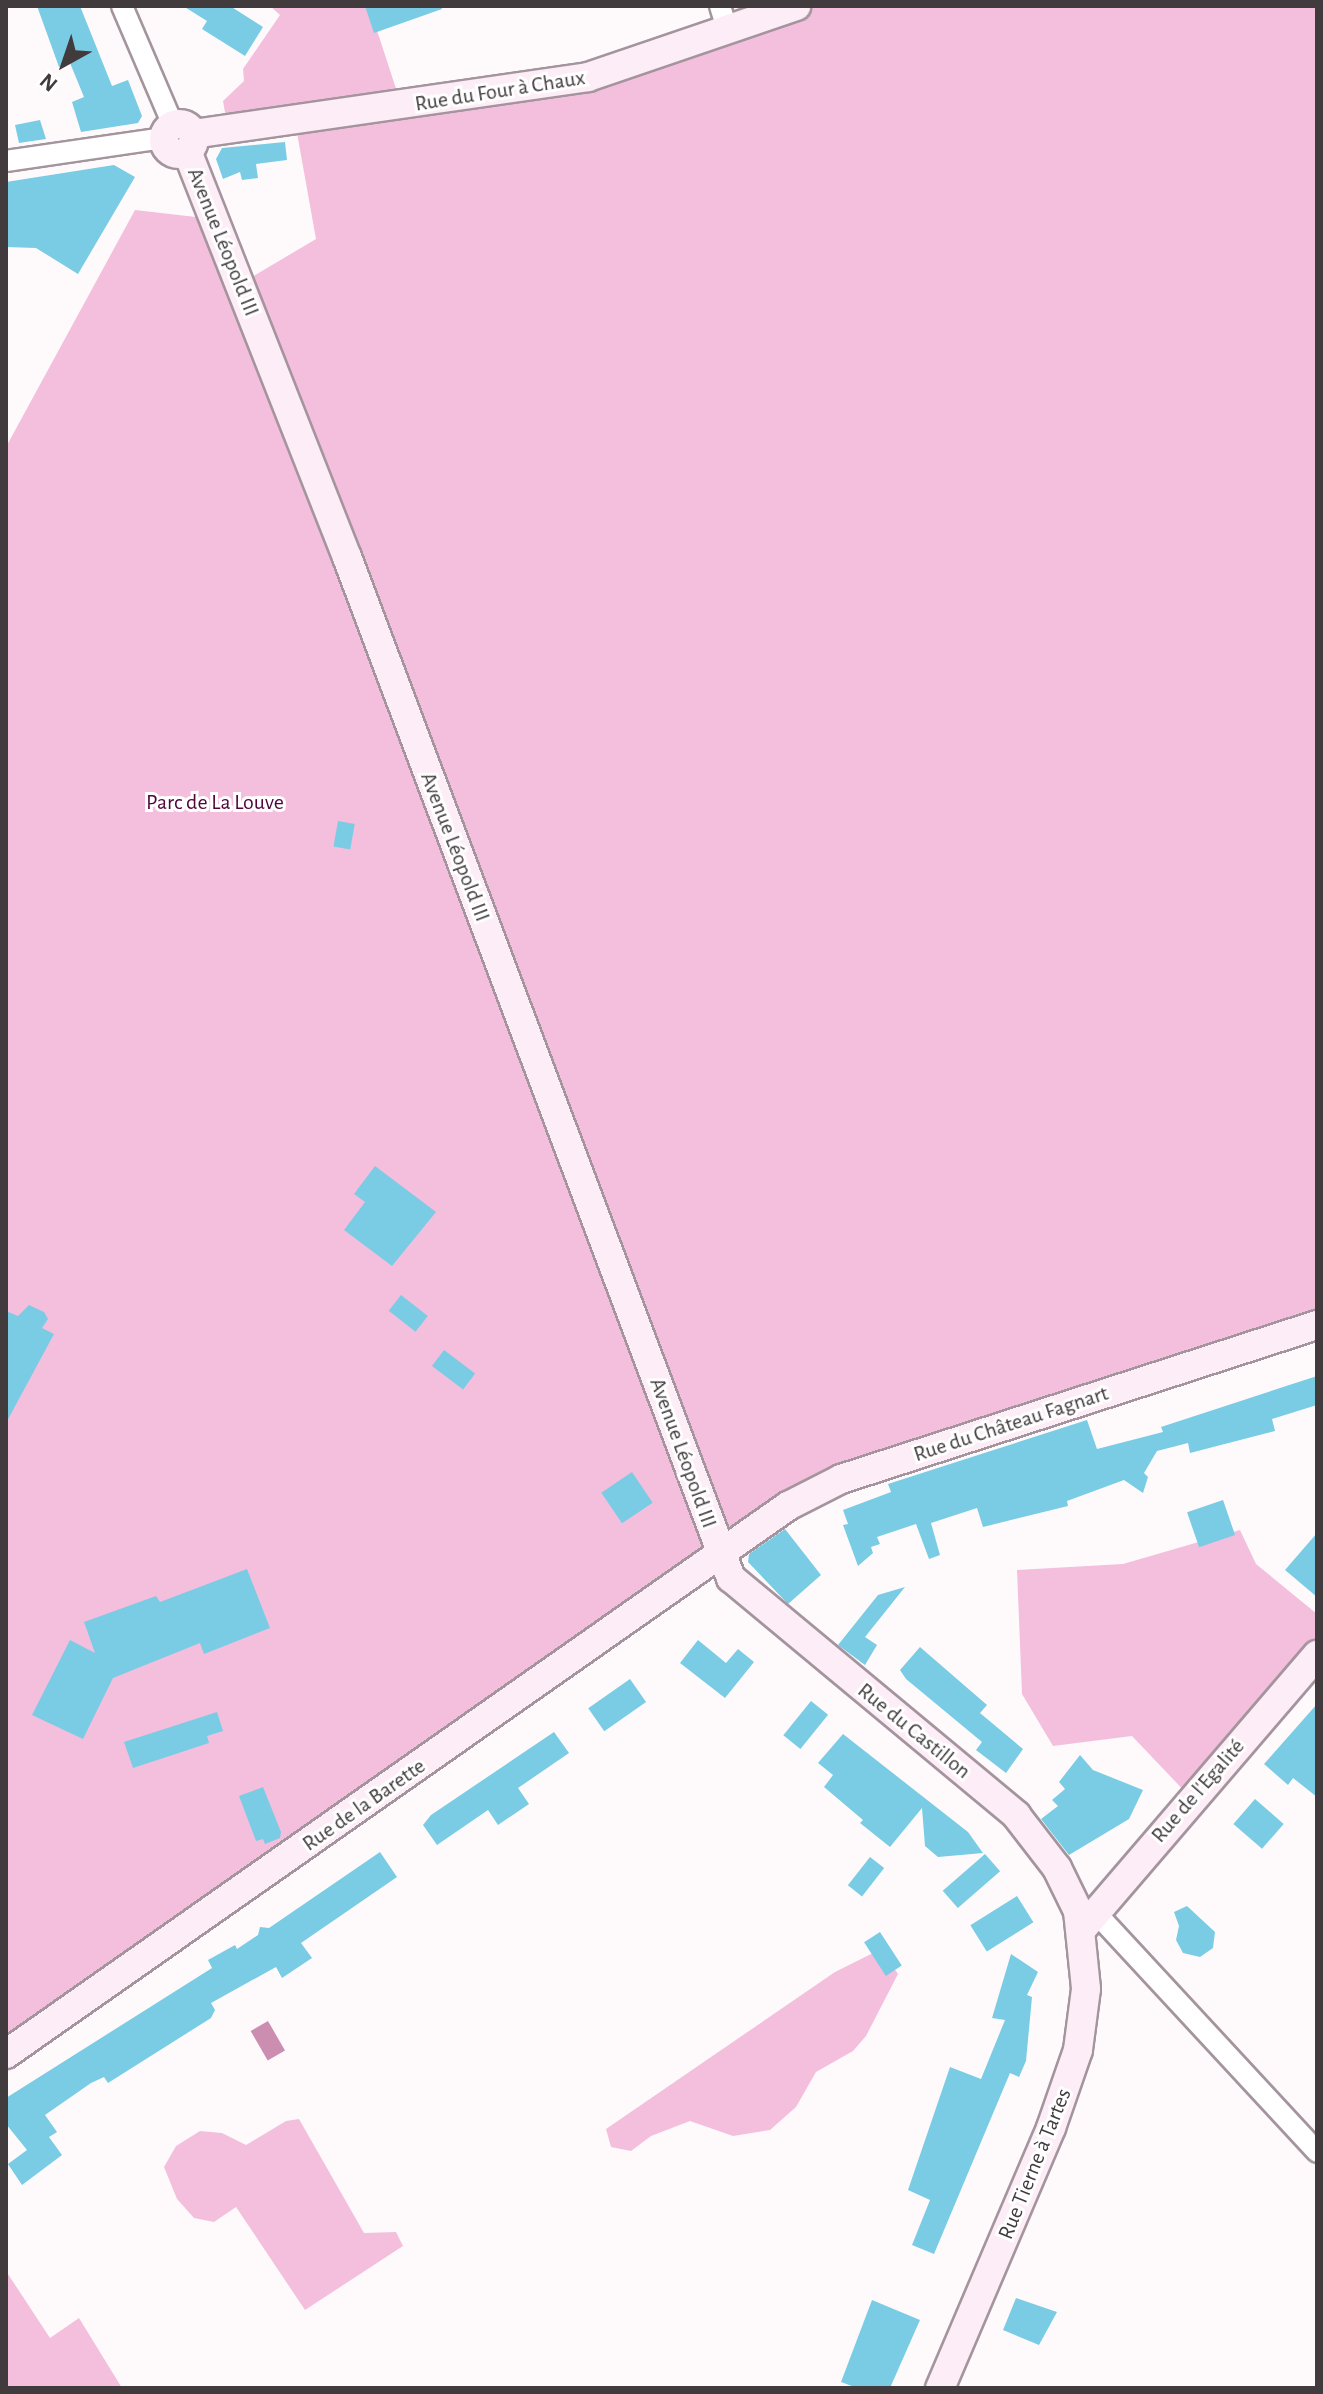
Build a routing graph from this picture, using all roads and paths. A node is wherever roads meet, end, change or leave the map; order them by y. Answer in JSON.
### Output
{"nodes":[{"id":1,"x":122,"y":6,"type":"edge"},
{"id":2,"x":796,"y":6,"type":"edge"},
{"id":3,"x":724,"y":19,"type":"edge"},
{"id":4,"x":179,"y":137,"type":"junction"},
{"id":5,"x":6,"y":161,"type":"edge"},
{"id":6,"x":1317,"y":1325,"type":"edge"},
{"id":7,"x":719,"y":1549,"type":"junction"},
{"id":8,"x":1317,"y":1655,"type":"edge"},
{"id":9,"x":1088,"y":1920,"type":"junction"},
{"id":10,"x":6,"y":2054,"type":"edge"},
{"id":11,"x":1317,"y":2152,"type":"edge"},
{"id":12,"x":940,"y":2388,"type":"edge"}],
"edges":[{"from":1,"to":4,"type":"street"},
{"from":2,"to":3,"type":"street","name":"Rue du Four à Chaux"},
{"from":3,"to":4,"type":"street","name":"Rue du Four à Chaux"},
{"from":4,"to":5,"type":"street"},
{"from":4,"to":7,"type":"street","name":"Avenue Léopold III"},
{"from":6,"to":7,"type":"street","name":"Rue du Château Fagnart"},
{"from":7,"to":9,"type":"street","name":"Rue du Castillon"},
{"from":7,"to":10,"type":"street","name":"Rue de la Barette"},
{"from":8,"to":9,"type":"street","name":"Rue de l'Egalité"},
{"from":9,"to":11,"type":"street","name":"Rue du Castillon"},
{"from":9,"to":12,"type":"street","name":"Rue Tierne à Tartes"}]}
